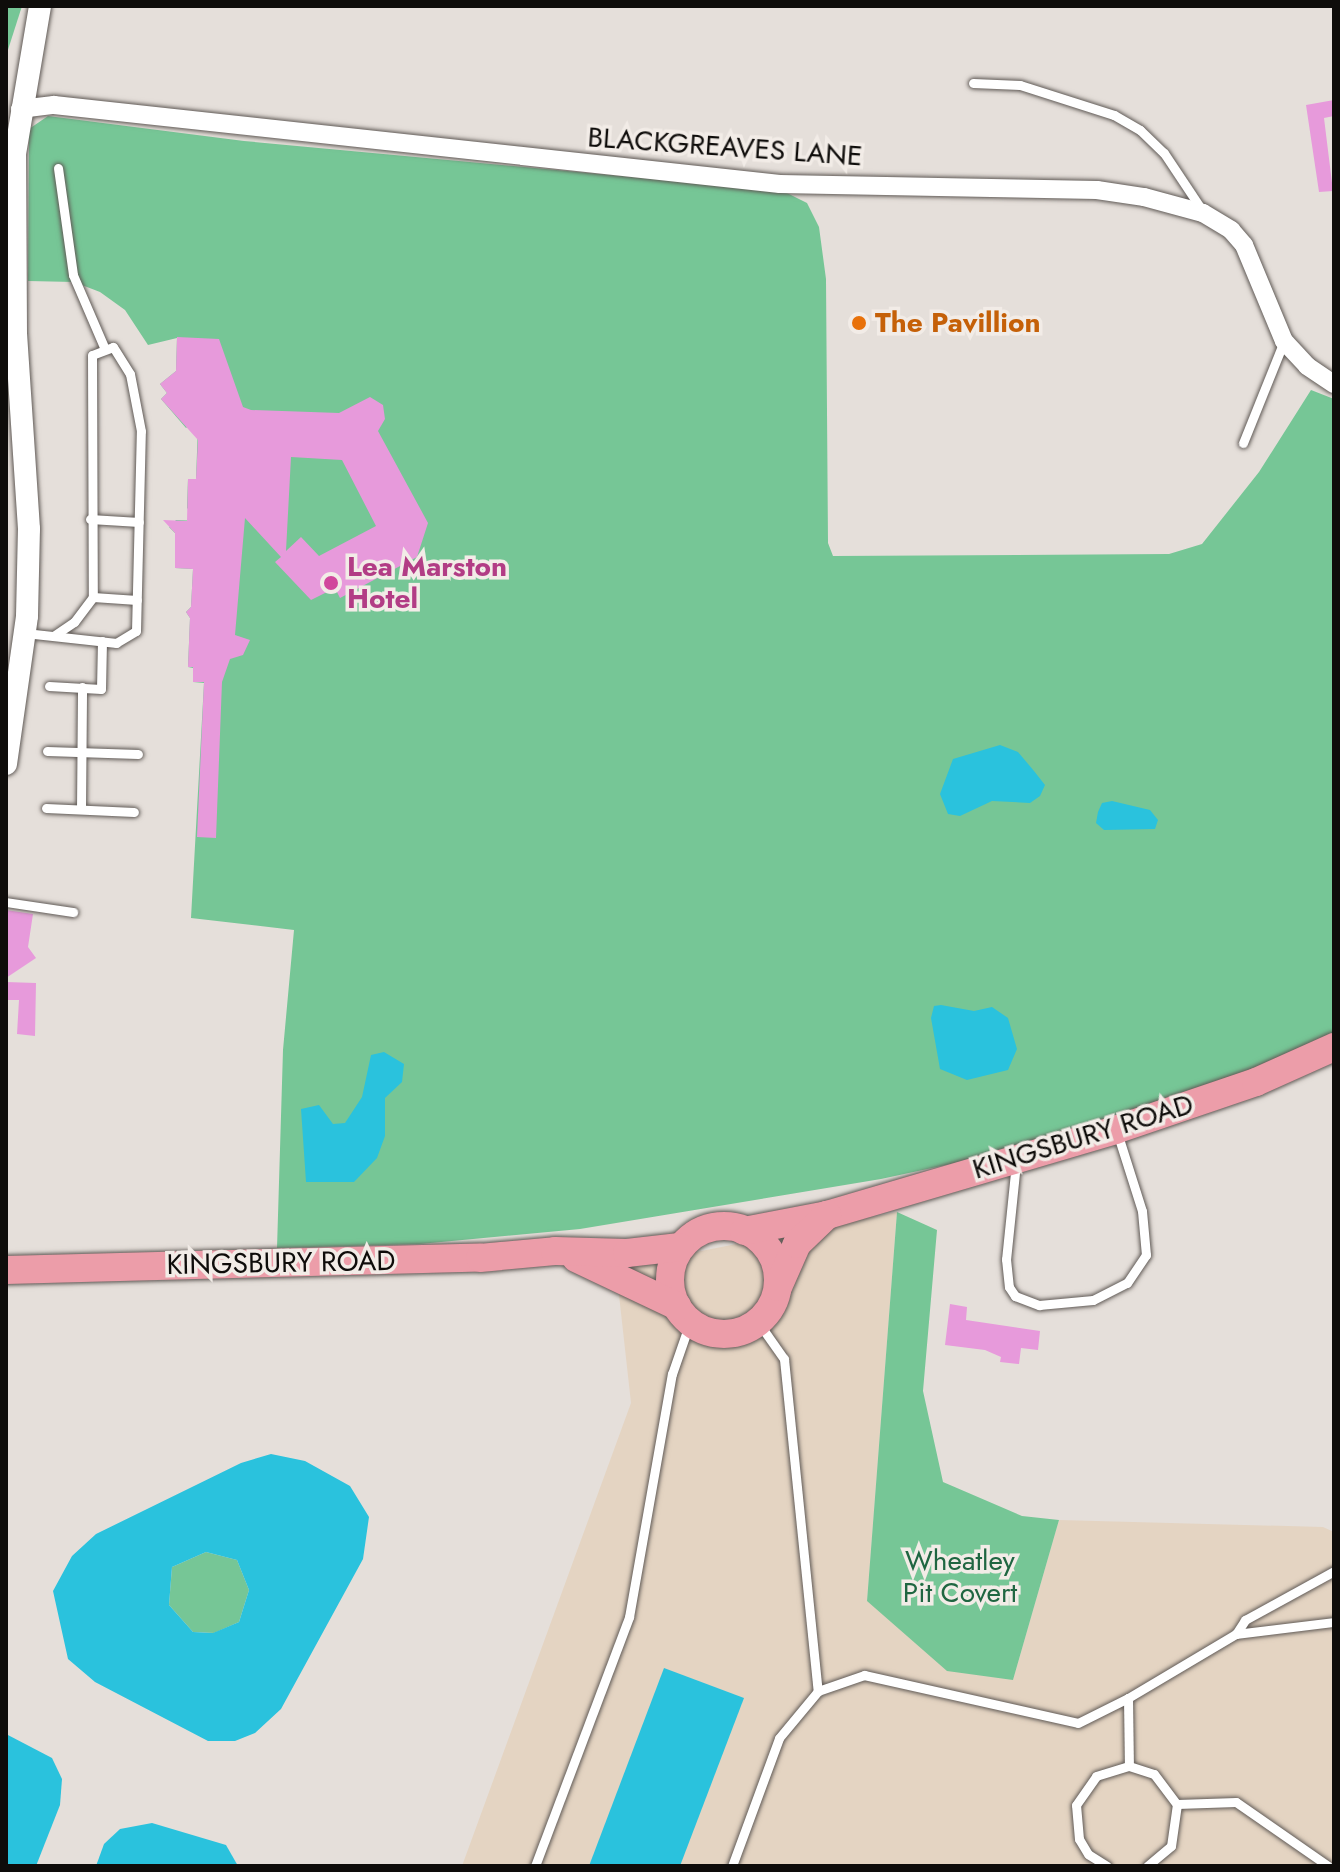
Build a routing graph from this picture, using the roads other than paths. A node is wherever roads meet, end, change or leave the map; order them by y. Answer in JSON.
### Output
{"nodes":[{"id":1,"x":40,"y":6,"type":"edge"},
{"id":2,"x":973,"y":83,"type":"dead end"},
{"id":3,"x":20,"y":109,"type":"junction"},
{"id":4,"x":11,"y":141,"type":"edge"},
{"id":5,"x":58,"y":168,"type":"dead end"},
{"id":6,"x":1203,"y":213,"type":"junction"},
{"id":7,"x":1284,"y":341,"type":"junction"},
{"id":8,"x":104,"y":347,"type":"junction"},
{"id":9,"x":1334,"y":384,"type":"edge"},
{"id":10,"x":13,"y":418,"type":"edge"},
{"id":11,"x":1243,"y":443,"type":"dead end"},
{"id":12,"x":90,"y":519,"type":"junction"},
{"id":13,"x":139,"y":522,"type":"junction"},
{"id":14,"x":93,"y":597,"type":"junction"},
{"id":15,"x":137,"y":600,"type":"junction"},
{"id":16,"x":25,"y":633,"type":"junction"},
{"id":17,"x":55,"y":635,"type":"junction"},
{"id":18,"x":102,"y":641,"type":"junction"},
{"id":19,"x":49,"y":686,"type":"dead end"},
{"id":20,"x":82,"y":687,"type":"junction"},
{"id":21,"x":47,"y":751,"type":"dead end"},
{"id":22,"x":81,"y":752,"type":"junction"},
{"id":23,"x":138,"y":754,"type":"dead end"},
{"id":24,"x":6,"y":764,"type":"edge"},
{"id":25,"x":46,"y":808,"type":"dead end"},
{"id":26,"x":81,"y":809,"type":"junction"},
{"id":27,"x":134,"y":812,"type":"dead end"},
{"id":28,"x":6,"y":902,"type":"edge"},
{"id":29,"x":73,"y":912,"type":"dead end"},
{"id":30,"x":1334,"y":1047,"type":"edge"},
{"id":31,"x":1115,"y":1130,"type":"junction"},
{"id":32,"x":1015,"y":1159,"type":"junction"},
{"id":33,"x":827,"y":1215,"type":"junction"},
{"id":34,"x":744,"y":1231,"type":"junction"},
{"id":35,"x":680,"y":1247,"type":"junction"},
{"id":36,"x":555,"y":1251,"type":"junction"},
{"id":37,"x":6,"y":1270,"type":"edge"},
{"id":38,"x":778,"y":1287,"type":"junction"},
{"id":39,"x":683,"y":1314,"type":"junction"},
{"id":40,"x":758,"y":1322,"type":"junction"},
{"id":41,"x":1334,"y":1571,"type":"edge"},
{"id":42,"x":1334,"y":1622,"type":"edge"},
{"id":43,"x":1236,"y":1634,"type":"junction"},
{"id":44,"x":818,"y":1691,"type":"junction"},
{"id":45,"x":1128,"y":1698,"type":"junction"},
{"id":46,"x":1129,"y":1766,"type":"junction"},
{"id":47,"x":1177,"y":1804,"type":"junction"},
{"id":48,"x":535,"y":1866,"type":"edge"},
{"id":49,"x":732,"y":1866,"type":"edge"},
{"id":50,"x":1107,"y":1866,"type":"edge"},
{"id":51,"x":1147,"y":1866,"type":"edge"},
{"id":52,"x":1328,"y":1866,"type":"edge"}],
"edges":[{"from":1,"to":3,"type":"street"},
{"from":2,"to":6,"type":"lane"},
{"from":3,"to":4,"type":"street"},
{"from":3,"to":6,"type":"street","name":"BLACKGREAVES LANE"},
{"from":4,"to":10,"type":"street"},
{"from":5,"to":8,"type":"lane"},
{"from":6,"to":7,"type":"street","name":"BLACKGREAVES LANE"},
{"from":7,"to":9,"type":"street","name":"BLACKGREAVES LANE"},
{"from":7,"to":11,"type":"lane"},
{"from":8,"to":12,"type":"lane"},
{"from":8,"to":13,"type":"lane"},
{"from":10,"to":16,"type":"street"},
{"from":12,"to":13,"type":"lane"},
{"from":12,"to":14,"type":"lane"},
{"from":13,"to":15,"type":"lane"},
{"from":14,"to":15,"type":"lane"},
{"from":14,"to":17,"type":"lane"},
{"from":15,"to":18,"type":"lane"},
{"from":16,"to":17,"type":"lane"},
{"from":16,"to":24,"type":"street"},
{"from":17,"to":18,"type":"lane"},
{"from":18,"to":20,"type":"lane"},
{"from":19,"to":20,"type":"lane"},
{"from":20,"to":22,"type":"lane"},
{"from":21,"to":22,"type":"lane"},
{"from":22,"to":23,"type":"lane"},
{"from":22,"to":26,"type":"lane"},
{"from":25,"to":26,"type":"lane"},
{"from":26,"to":27,"type":"lane"},
{"from":28,"to":29,"type":"lane"},
{"from":30,"to":31,"type":"main road","name":"KINGSBURY ROAD"},
{"from":31,"to":32,"type":"main road","name":"KINGSBURY ROAD"},
{"from":31,"to":32,"type":"lane"},
{"from":32,"to":33,"type":"main road","name":"KINGSBURY ROAD"},
{"from":33,"to":34,"type":"main road","name":"KINGSBURY ROAD"},
{"from":33,"to":38,"type":"main road","name":"KINGSBURY ROAD"},
{"from":34,"to":35,"type":"main road","name":"KINGSBURY ROAD"},
{"from":34,"to":38,"type":"main road"},
{"from":35,"to":36,"type":"main road","name":"KINGSBURY ROAD"},
{"from":35,"to":39,"type":"main road"},
{"from":36,"to":37,"type":"main road","name":"KINGSBURY ROAD"},
{"from":36,"to":39,"type":"main road","name":"KINGSBURY ROAD"},
{"from":38,"to":40,"type":"main road","name":"KINGSBURY ROAD"},
{"from":39,"to":40,"type":"main road","name":"KINGSBURY ROAD"},
{"from":39,"to":48,"type":"lane"},
{"from":40,"to":44,"type":"lane"},
{"from":41,"to":43,"type":"lane"},
{"from":42,"to":43,"type":"lane"},
{"from":43,"to":45,"type":"lane"},
{"from":44,"to":45,"type":"lane"},
{"from":44,"to":49,"type":"lane"},
{"from":45,"to":46,"type":"lane"},
{"from":46,"to":47,"type":"lane"},
{"from":46,"to":50,"type":"lane"},
{"from":47,"to":51,"type":"lane"},
{"from":47,"to":52,"type":"lane"}]}
